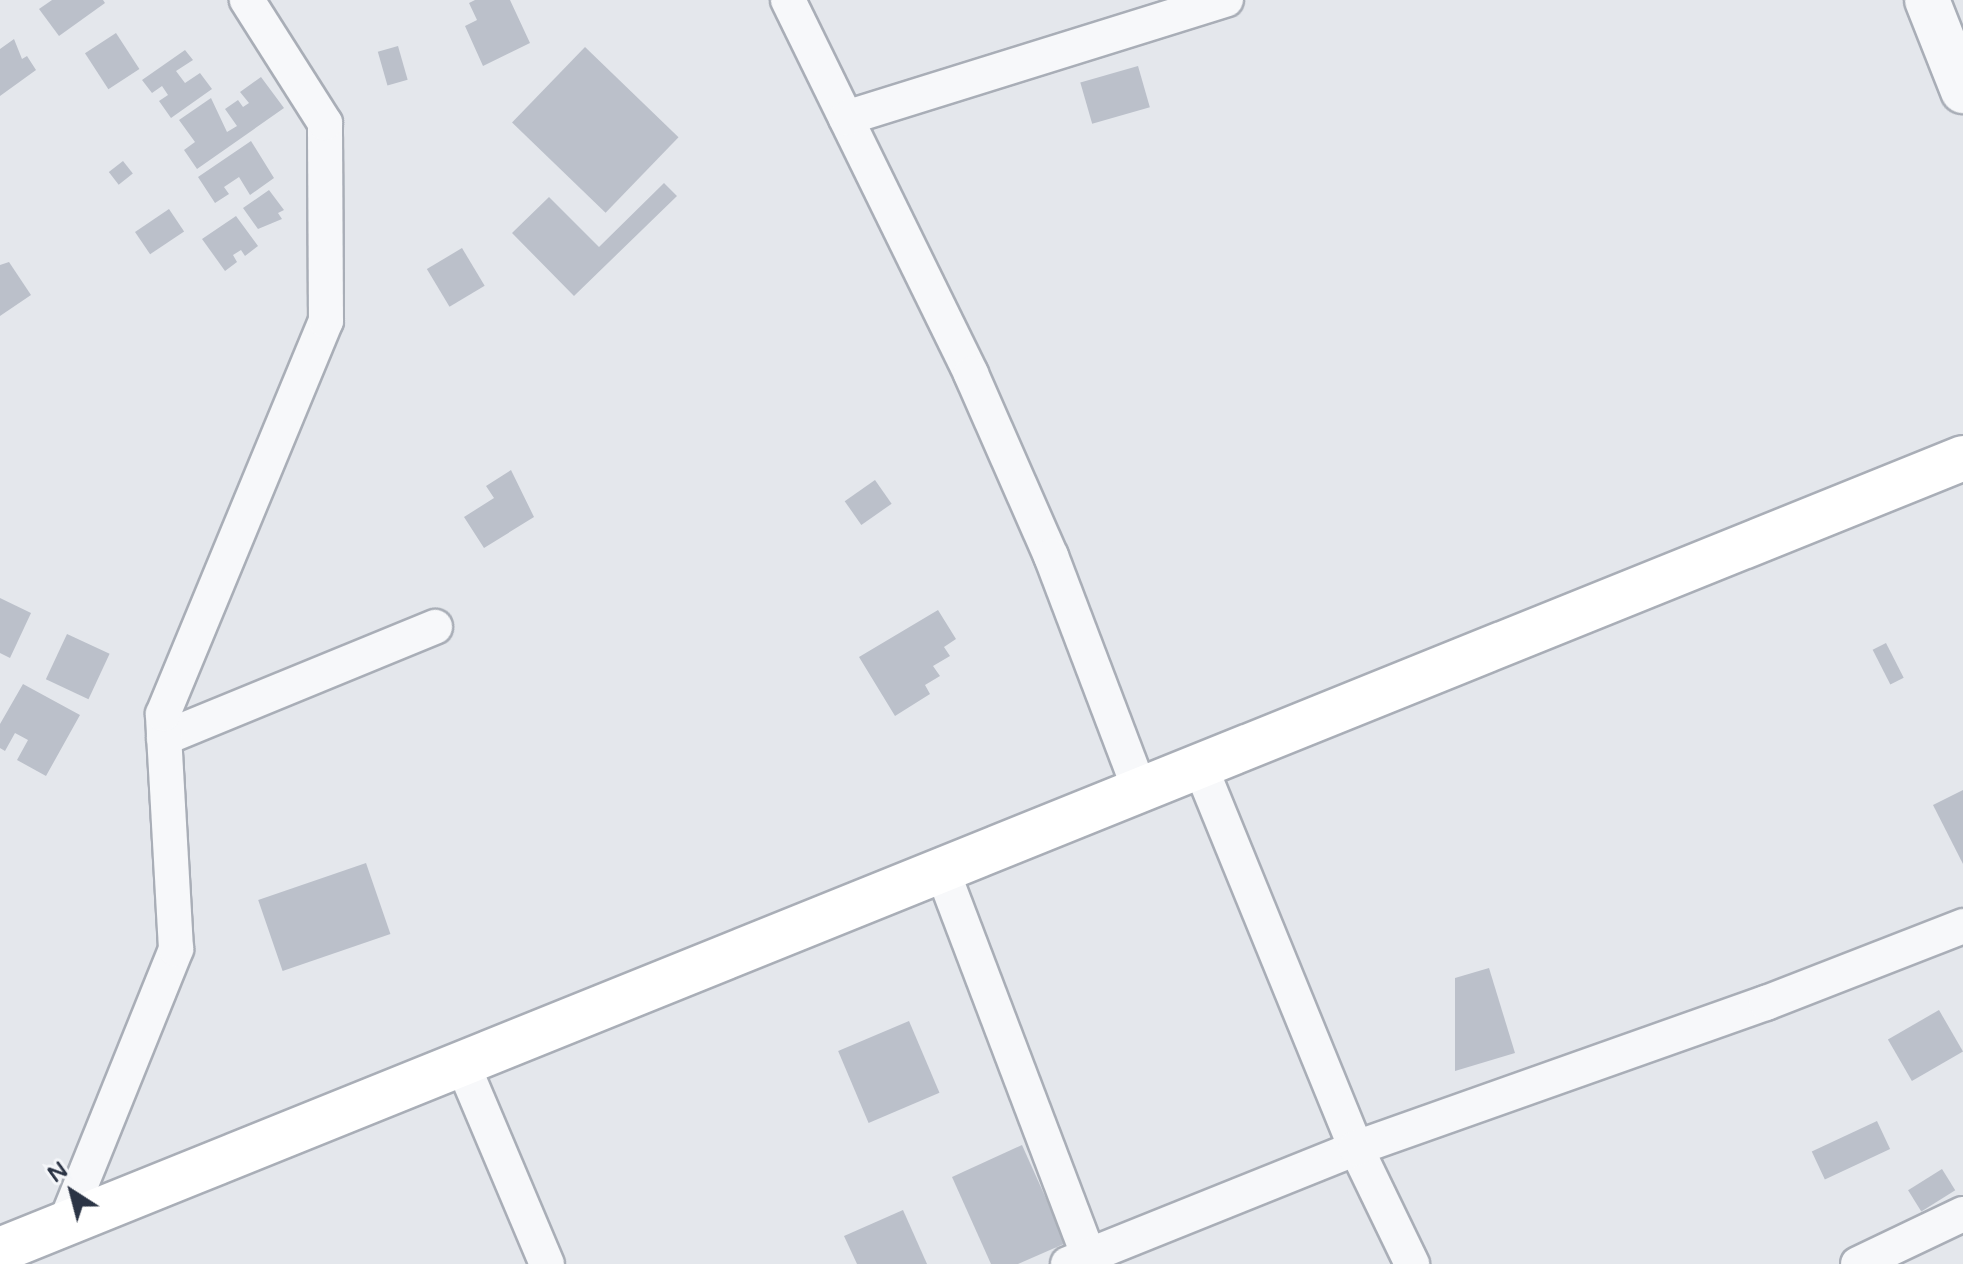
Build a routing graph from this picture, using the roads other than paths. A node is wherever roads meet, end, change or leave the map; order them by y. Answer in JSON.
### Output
{"nodes":[{"id":1,"x":247,"y":0,"type":"edge"},
{"id":2,"x":788,"y":0,"type":"edge"},
{"id":3,"x":1226,"y":0,"type":"edge"},
{"id":4,"x":1927,"y":0,"type":"edge"},
{"id":5,"x":1963,"y":91,"type":"edge"},
{"id":6,"x":846,"y":118,"type":"junction"},
{"id":7,"x":1963,"y":458,"type":"edge"},
{"id":8,"x":435,"y":627,"type":"dead end"},
{"id":9,"x":164,"y":738,"type":"junction"},
{"id":10,"x":1200,"y":766,"type":"junction"},
{"id":11,"x":1140,"y":790,"type":"junction"},
{"id":12,"x":942,"y":870,"type":"junction"},
{"id":13,"x":1963,"y":926,"type":"edge"},
{"id":14,"x":462,"y":1063,"type":"junction"},
{"id":15,"x":1356,"y":1148,"type":"junction"},
{"id":16,"x":1963,"y":1214,"type":"edge"},
{"id":17,"x":65,"y":1224,"type":"junction"},
{"id":18,"x":0,"y":1250,"type":"edge"},
{"id":19,"x":1083,"y":1261,"type":"edge"},
{"id":20,"x":547,"y":1264,"type":"edge"},
{"id":21,"x":1412,"y":1264,"type":"edge"},
{"id":22,"x":1858,"y":1264,"type":"edge"}],
"edges":[{"from":1,"to":9,"type":"street"},
{"from":2,"to":6,"type":"street"},
{"from":3,"to":6,"type":"street"},
{"from":4,"to":5,"type":"street"},
{"from":6,"to":11,"type":"street"},
{"from":7,"to":10,"type":"main road"},
{"from":8,"to":9,"type":"street"},
{"from":9,"to":17,"type":"street"},
{"from":10,"to":11,"type":"main road"},
{"from":10,"to":15,"type":"street"},
{"from":11,"to":12,"type":"main road"},
{"from":12,"to":14,"type":"main road"},
{"from":12,"to":19,"type":"street"},
{"from":13,"to":15,"type":"street"},
{"from":14,"to":17,"type":"main road"},
{"from":14,"to":20,"type":"street"},
{"from":15,"to":19,"type":"street"},
{"from":15,"to":21,"type":"street"},
{"from":16,"to":22,"type":"street"},
{"from":17,"to":18,"type":"main road"}]}
